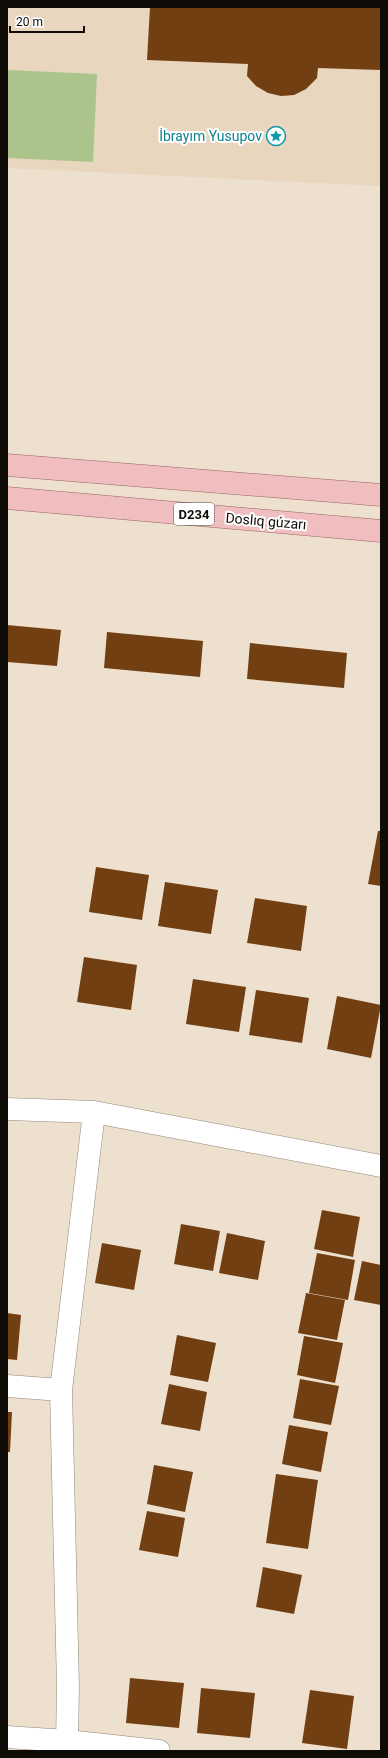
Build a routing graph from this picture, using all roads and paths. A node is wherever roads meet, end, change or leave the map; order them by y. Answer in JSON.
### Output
{"nodes":[{"id":1,"x":7,"y":465,"type":"edge"},
{"id":2,"x":381,"y":495,"type":"edge"},
{"id":3,"x":7,"y":498,"type":"edge"},
{"id":4,"x":381,"y":531,"type":"edge"},
{"id":5,"x":7,"y":1109,"type":"edge"},
{"id":6,"x":94,"y":1112,"type":"junction"},
{"id":7,"x":381,"y":1166,"type":"edge"},
{"id":8,"x":7,"y":1386,"type":"edge"},
{"id":9,"x":61,"y":1390,"type":"junction"},
{"id":10,"x":7,"y":1737,"type":"edge"},
{"id":11,"x":67,"y":1741,"type":"junction"},
{"id":12,"x":159,"y":1751,"type":"edge"}],
"edges":[{"from":1,"to":2,"type":"main road"},
{"from":3,"to":4,"type":"main road","name":"Doslıq gúzarı","number":"D234"},
{"from":5,"to":6,"type":"street"},
{"from":6,"to":7,"type":"street"},
{"from":6,"to":9,"type":"street"},
{"from":8,"to":9,"type":"street"},
{"from":9,"to":11,"type":"street"},
{"from":10,"to":11,"type":"street"},
{"from":11,"to":12,"type":"street"}]}
